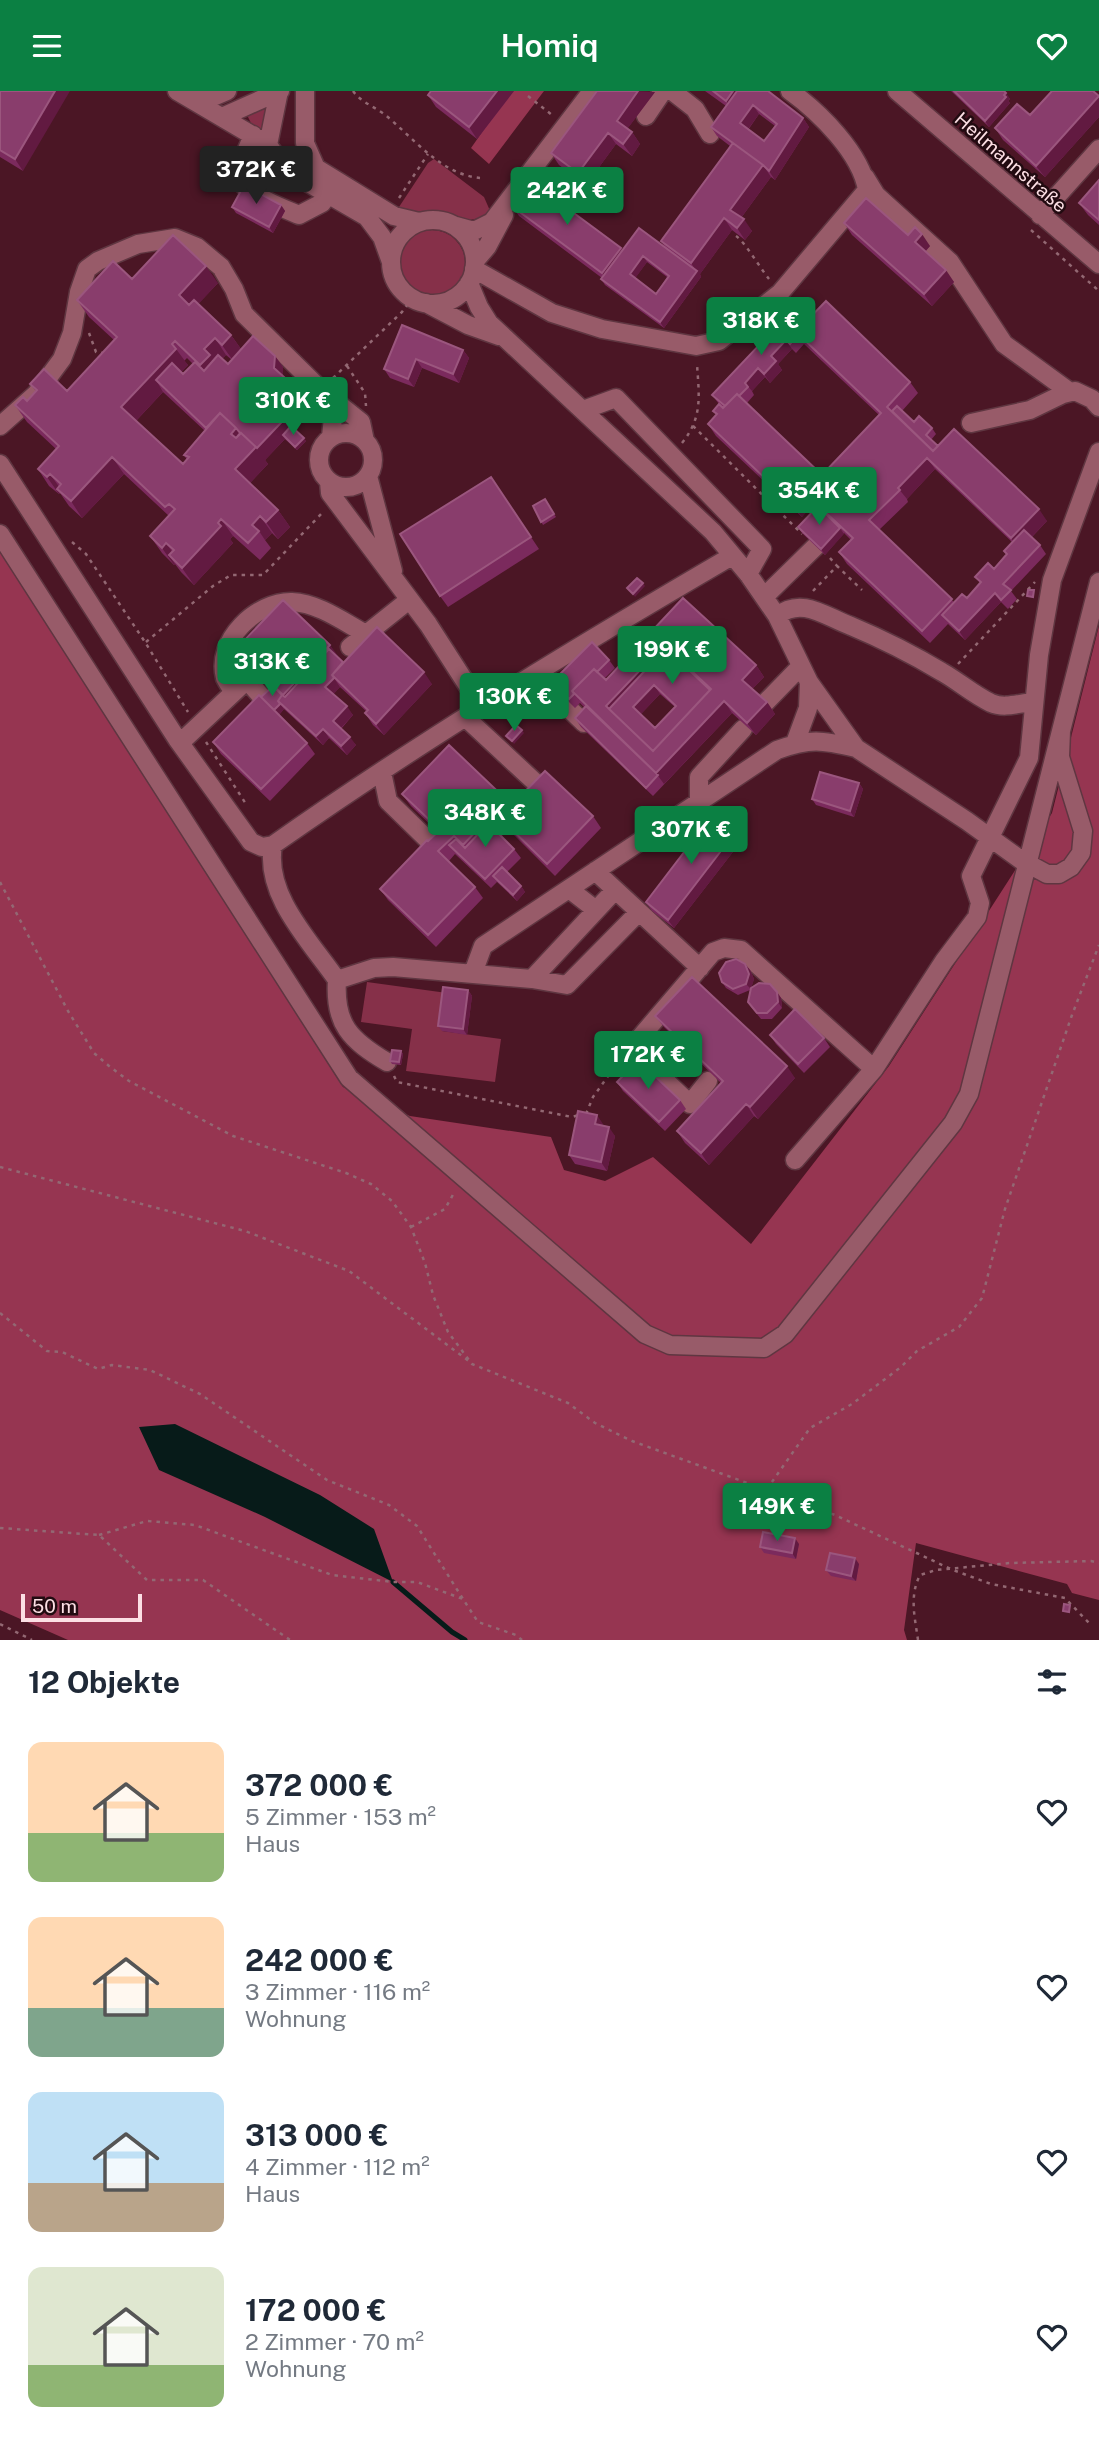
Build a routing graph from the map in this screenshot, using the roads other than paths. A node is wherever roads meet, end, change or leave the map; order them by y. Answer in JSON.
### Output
{"nodes":[{"id":1,"x":230,"y":91,"type":"edge"},
{"id":2,"x":279,"y":91,"type":"edge"},
{"id":3,"x":304,"y":91,"type":"edge"},
{"id":4,"x":592,"y":91,"type":"edge"},
{"id":5,"x":663,"y":91,"type":"edge"},
{"id":6,"x":672,"y":91,"type":"edge"},
{"id":7,"x":790,"y":91,"type":"edge"},
{"id":8,"x":897,"y":91,"type":"edge"},
{"id":9,"x":182,"y":93,"type":"edge"},
{"id":10,"x":646,"y":116,"type":"dead end"},
{"id":11,"x":243,"y":127,"type":"junction"},
{"id":12,"x":710,"y":134,"type":"edge"},
{"id":13,"x":1099,"y":149,"type":"edge"},
{"id":14,"x":864,"y":176,"type":"junction"},
{"id":15,"x":332,"y":187,"type":"junction"},
{"id":16,"x":507,"y":205,"type":"junction"},
{"id":17,"x":1040,"y":215,"type":"junction"},
{"id":18,"x":419,"y":222,"type":"junction"},
{"id":19,"x":453,"y":225,"type":"junction"},
{"id":20,"x":391,"y":262,"type":"junction"},
{"id":21,"x":1099,"y":264,"type":"edge"},
{"id":22,"x":473,"y":271,"type":"junction"},
{"id":23,"x":419,"y":301,"type":"junction"},
{"id":24,"x":505,"y":338,"type":"junction"},
{"id":25,"x":321,"y":390,"type":"junction"},
{"id":26,"x":1070,"y":392,"type":"junction"},
{"id":27,"x":1099,"y":407,"type":"edge"},
{"id":28,"x":583,"y":410,"type":"junction"},
{"id":29,"x":971,"y":423,"type":"dead end"},
{"id":30,"x":0,"y":426,"type":"edge"},
{"id":31,"x":331,"y":437,"type":"junction"},
{"id":32,"x":365,"y":441,"type":"junction"},
{"id":33,"x":1099,"y":452,"type":"edge"},
{"id":34,"x":0,"y":464,"type":"edge"},
{"id":35,"x":368,"y":476,"type":"junction"},
{"id":36,"x":332,"y":491,"type":"junction"},
{"id":37,"x":0,"y":534,"type":"edge"},
{"id":38,"x":810,"y":541,"type":"edge"},
{"id":39,"x":732,"y":556,"type":"junction"},
{"id":40,"x":748,"y":574,"type":"junction"},
{"id":41,"x":396,"y":582,"type":"junction"},
{"id":42,"x":1099,"y":582,"type":"edge"},
{"id":43,"x":764,"y":597,"type":"junction"},
{"id":44,"x":409,"y":600,"type":"junction"},
{"id":45,"x":778,"y":616,"type":"junction"},
{"id":46,"x":366,"y":634,"type":"junction"},
{"id":47,"x":350,"y":647,"type":"dead end"},
{"id":48,"x":805,"y":674,"type":"junction"},
{"id":49,"x":534,"y":675,"type":"junction"},
{"id":50,"x":234,"y":692,"type":"junction"},
{"id":51,"x":261,"y":696,"type":"edge"},
{"id":52,"x":1033,"y":702,"type":"junction"},
{"id":53,"x":765,"y":703,"type":"edge"},
{"id":54,"x":482,"y":708,"type":"junction"},
{"id":55,"x":466,"y":719,"type":"junction"},
{"id":56,"x":584,"y":723,"type":"edge"},
{"id":57,"x":743,"y":729,"type":"edge"},
{"id":58,"x":1061,"y":730,"type":"junction"},
{"id":59,"x":180,"y":743,"type":"junction"},
{"id":60,"x":795,"y":743,"type":"junction"},
{"id":61,"x":856,"y":748,"type":"junction"},
{"id":62,"x":382,"y":772,"type":"junction"},
{"id":63,"x":537,"y":784,"type":"edge"},
{"id":64,"x":699,"y":802,"type":"junction"},
{"id":65,"x":990,"y":838,"type":"junction"},
{"id":66,"x":429,"y":841,"type":"edge"},
{"id":67,"x":274,"y":845,"type":"junction"},
{"id":68,"x":1028,"y":865,"type":"junction"},
{"id":69,"x":595,"y":871,"type":"junction"},
{"id":70,"x":569,"y":889,"type":"junction"},
{"id":71,"x":615,"y":890,"type":"junction"},
{"id":72,"x":596,"y":910,"type":"junction"},
{"id":73,"x":639,"y":912,"type":"junction"},
{"id":74,"x":700,"y":968,"type":"junction"},
{"id":75,"x":473,"y":973,"type":"junction"},
{"id":76,"x":532,"y":979,"type":"junction"},
{"id":77,"x":337,"y":980,"type":"junction"},
{"id":78,"x":387,"y":1062,"type":"edge"},
{"id":79,"x":874,"y":1069,"type":"junction"},
{"id":80,"x":708,"y":1081,"type":"edge"},
{"id":81,"x":795,"y":1160,"type":"dead end"}],
"edges":[{"from":1,"to":9,"type":"street"},
{"from":1,"to":11,"type":"street"},
{"from":2,"to":11,"type":"street"},
{"from":2,"to":11,"type":"street"},
{"from":3,"to":15,"type":"street"},
{"from":4,"to":16,"type":"street"},
{"from":5,"to":10,"type":"street"},
{"from":6,"to":12,"type":"street"},
{"from":7,"to":14,"type":"street"},
{"from":8,"to":17,"type":"street","name":"Heilmannstraße"},
{"from":9,"to":11,"type":"street"},
{"from":11,"to":15,"type":"street"},
{"from":11,"to":15,"type":"street"},
{"from":13,"to":17,"type":"street"},
{"from":14,"to":22,"type":"street"},
{"from":14,"to":26,"type":"street"},
{"from":15,"to":18,"type":"street"},
{"from":15,"to":20,"type":"street"},
{"from":16,"to":19,"type":"street"},
{"from":16,"to":22,"type":"street"},
{"from":17,"to":21,"type":"street","name":"Heilmannstraße"},
{"from":18,"to":19,"type":"street"},
{"from":18,"to":20,"type":"street"},
{"from":19,"to":22,"type":"street"},
{"from":20,"to":23,"type":"street"},
{"from":22,"to":23,"type":"street"},
{"from":22,"to":24,"type":"street"},
{"from":23,"to":24,"type":"street"},
{"from":24,"to":28,"type":"street"},
{"from":25,"to":30,"type":"street"},
{"from":25,"to":31,"type":"street"},
{"from":25,"to":32,"type":"street"},
{"from":26,"to":27,"type":"street"},
{"from":26,"to":29,"type":"street"},
{"from":28,"to":39,"type":"street"},
{"from":28,"to":40,"type":"street"},
{"from":31,"to":32,"type":"street"},
{"from":31,"to":36,"type":"street"},
{"from":32,"to":35,"type":"street"},
{"from":33,"to":52,"type":"street"},
{"from":34,"to":59,"type":"street"},
{"from":35,"to":36,"type":"street"},
{"from":35,"to":41,"type":"street"},
{"from":36,"to":41,"type":"street"},
{"from":37,"to":68,"type":"street"},
{"from":38,"to":43,"type":"street"},
{"from":39,"to":40,"type":"street"},
{"from":39,"to":49,"type":"street"},
{"from":40,"to":43,"type":"street"},
{"from":41,"to":44,"type":"street"},
{"from":42,"to":58,"type":"street"},
{"from":43,"to":45,"type":"street"},
{"from":44,"to":46,"type":"street"},
{"from":44,"to":54,"type":"street"},
{"from":45,"to":48,"type":"street"},
{"from":45,"to":52,"type":"street"},
{"from":46,"to":47,"type":"street"},
{"from":46,"to":50,"type":"street"},
{"from":48,"to":53,"type":"street"},
{"from":48,"to":60,"type":"street"},
{"from":48,"to":61,"type":"street"},
{"from":49,"to":54,"type":"street"},
{"from":49,"to":56,"type":"street"},
{"from":50,"to":51,"type":"street"},
{"from":50,"to":59,"type":"street"},
{"from":52,"to":65,"type":"street"},
{"from":54,"to":55,"type":"street"},
{"from":55,"to":62,"type":"street"},
{"from":55,"to":63,"type":"street"},
{"from":57,"to":64,"type":"street"},
{"from":58,"to":68,"type":"street"},
{"from":58,"to":68,"type":"street"},
{"from":59,"to":67,"type":"street"},
{"from":60,"to":61,"type":"street"},
{"from":60,"to":64,"type":"street"},
{"from":61,"to":65,"type":"street"},
{"from":62,"to":66,"type":"street"},
{"from":62,"to":67,"type":"street"},
{"from":64,"to":69,"type":"street"},
{"from":65,"to":68,"type":"street"},
{"from":65,"to":79,"type":"street"},
{"from":67,"to":77,"type":"street"},
{"from":69,"to":70,"type":"street"},
{"from":69,"to":71,"type":"street"},
{"from":70,"to":72,"type":"street"},
{"from":70,"to":75,"type":"street"},
{"from":71,"to":72,"type":"street"},
{"from":71,"to":73,"type":"street"},
{"from":72,"to":76,"type":"street"},
{"from":73,"to":74,"type":"street"},
{"from":73,"to":76,"type":"street"},
{"from":74,"to":79,"type":"street"},
{"from":74,"to":80,"type":"street"},
{"from":75,"to":76,"type":"street"},
{"from":75,"to":77,"type":"street"},
{"from":77,"to":78,"type":"street"},
{"from":79,"to":81,"type":"street"}]}
